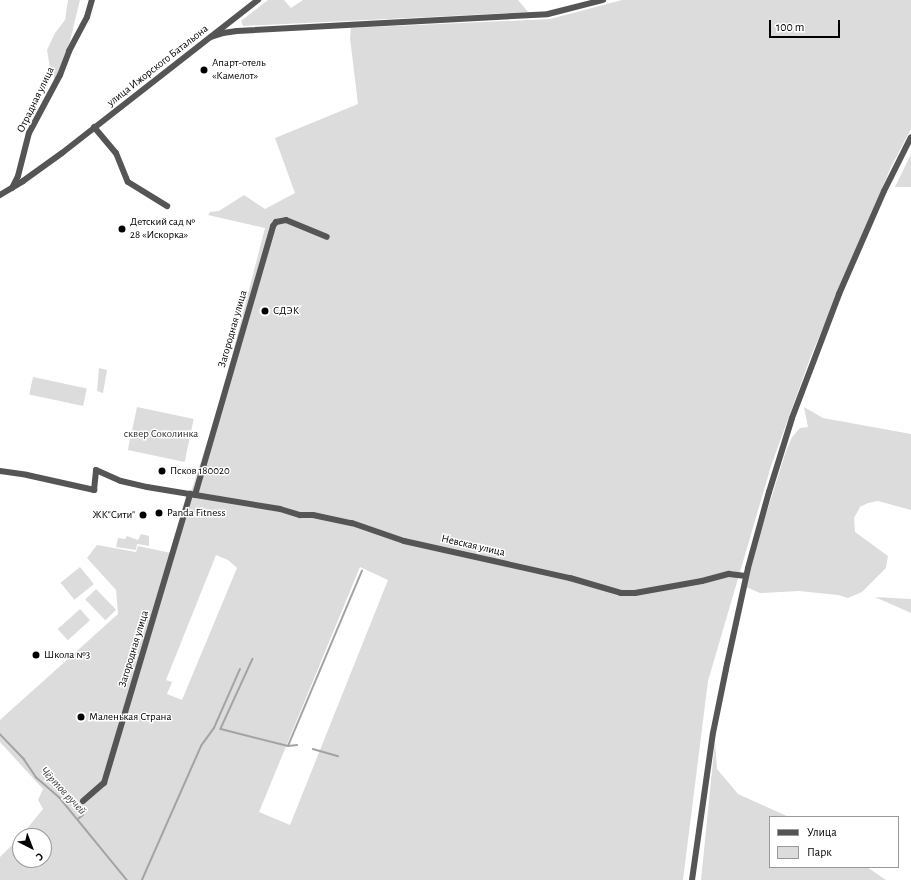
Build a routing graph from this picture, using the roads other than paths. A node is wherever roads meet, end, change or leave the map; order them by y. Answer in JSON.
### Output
{"nodes":[{"id":1,"x":92,"y":0,"type":"edge"},
{"id":2,"x":258,"y":0,"type":"edge"},
{"id":3,"x":604,"y":0,"type":"edge"},
{"id":4,"x":234,"y":20,"type":"junction"},
{"id":5,"x":237,"y":31,"type":"junction"},
{"id":6,"x":211,"y":38,"type":"junction"},
{"id":7,"x":94,"y":127,"type":"junction"},
{"id":8,"x":911,"y":137,"type":"edge"},
{"id":9,"x":12,"y":188,"type":"junction"},
{"id":10,"x":0,"y":195,"type":"edge"},
{"id":11,"x":167,"y":206,"type":"dead end"},
{"id":12,"x":327,"y":237,"type":"dead end"},
{"id":13,"x":0,"y":471,"type":"edge"},
{"id":14,"x":192,"y":495,"type":"junction"},
{"id":15,"x":746,"y":576,"type":"junction"},
{"id":16,"x":83,"y":801,"type":"dead end"},
{"id":17,"x":692,"y":880,"type":"edge"}],
"edges":[{"from":1,"to":9,"type":"street","name":"Отрадная улица"},
{"from":2,"to":4,"type":"street","name":"улица Ижорского Батальона"},
{"from":3,"to":5,"type":"street"},
{"from":4,"to":5,"type":"street"},
{"from":4,"to":6,"type":"street","name":"улица Ижорского Батальона"},
{"from":5,"to":6,"type":"street"},
{"from":6,"to":7,"type":"street","name":"улица Ижорского Батальона"},
{"from":7,"to":9,"type":"street","name":"улица Ижорского Батальона"},
{"from":7,"to":11,"type":"street"},
{"from":8,"to":15,"type":"street"},
{"from":9,"to":10,"type":"street","name":"улица Ижорского Батальона"},
{"from":12,"to":14,"type":"street","name":"Загородная улица"},
{"from":13,"to":14,"type":"street","name":"Невская улица"},
{"from":14,"to":15,"type":"street","name":"Невская улица"},
{"from":14,"to":16,"type":"street","name":"Загородная улица"},
{"from":15,"to":17,"type":"street"}]}
